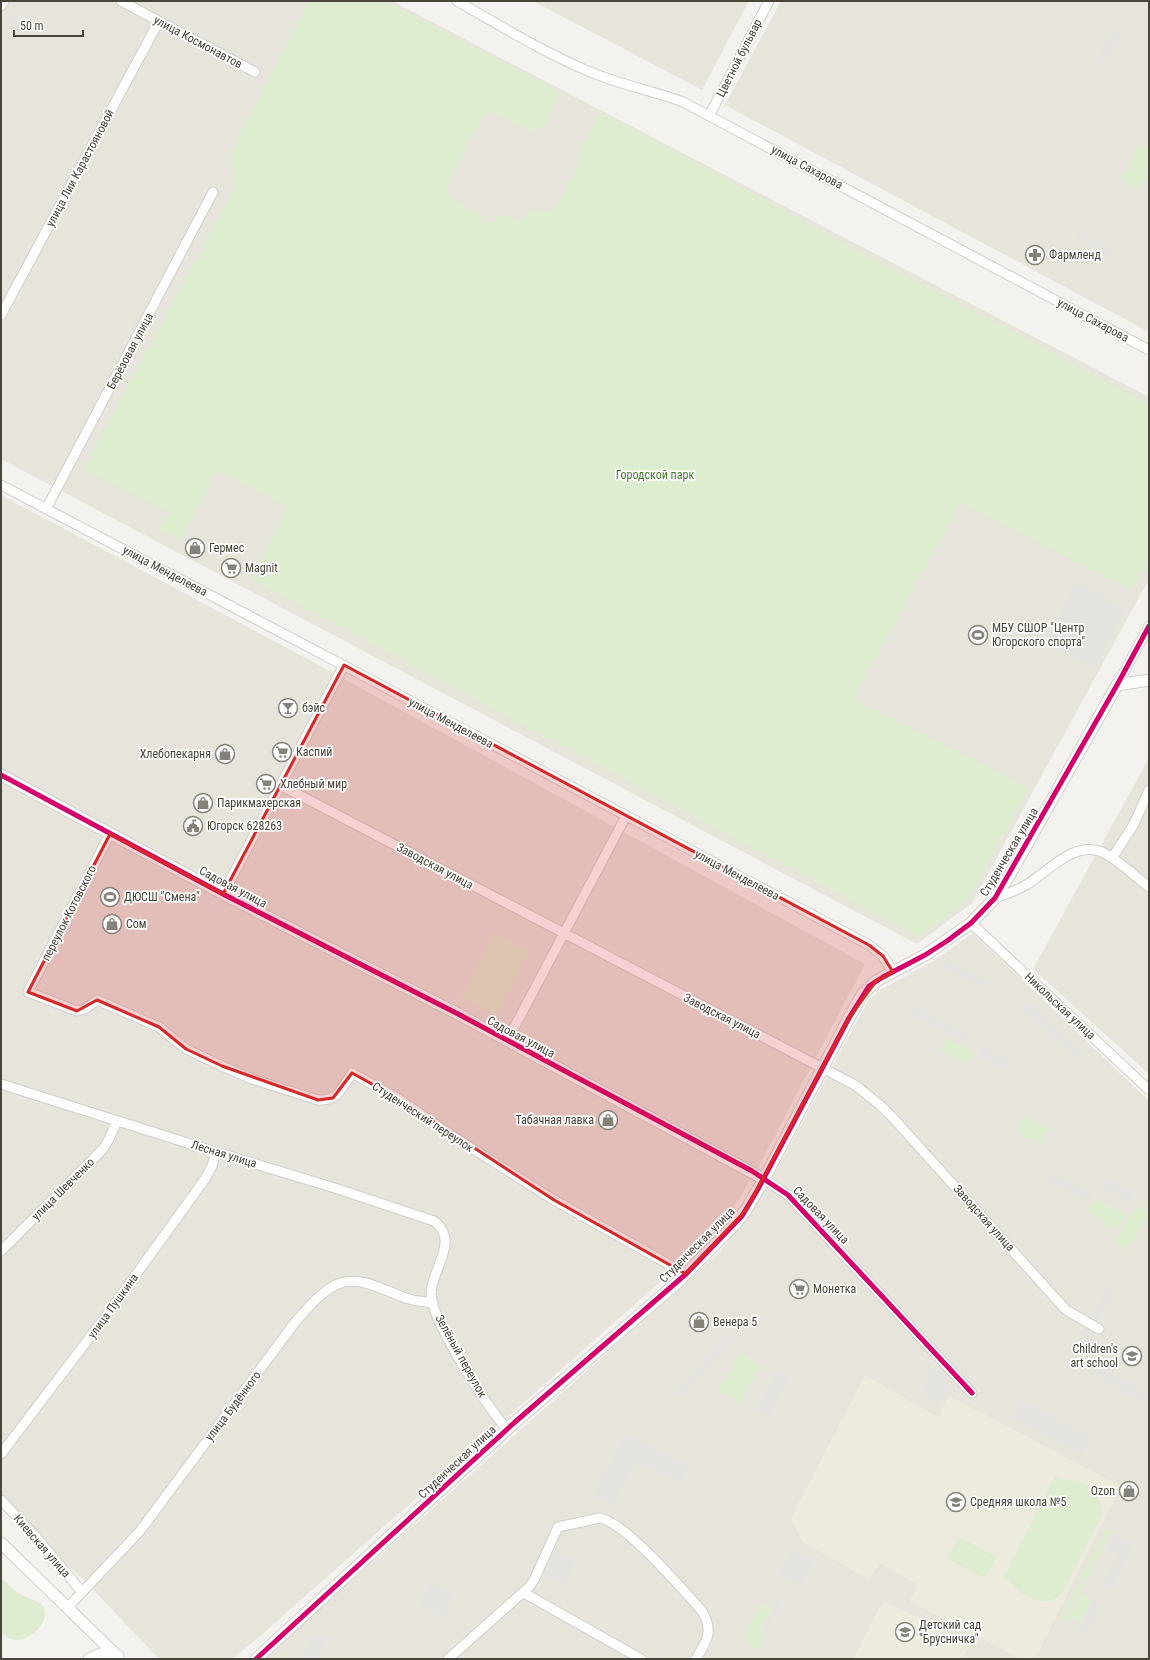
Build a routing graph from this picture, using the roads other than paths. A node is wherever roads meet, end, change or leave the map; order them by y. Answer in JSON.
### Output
{"nodes":[{"id":1,"x":4,"y":1,"type":"edge"},
{"id":2,"x":121,"y":1,"type":"edge"},
{"id":3,"x":457,"y":1,"type":"edge"},
{"id":4,"x":767,"y":2,"type":"edge"},
{"id":5,"x":1,"y":6,"type":"edge"},
{"id":6,"x":159,"y":21,"type":"junction"},
{"id":7,"x":255,"y":72,"type":"dead end"},
{"id":8,"x":709,"y":116,"type":"junction"},
{"id":9,"x":214,"y":192,"type":"dead end"},
{"id":10,"x":1,"y":315,"type":"edge"},
{"id":11,"x":1149,"y":350,"type":"edge"},
{"id":12,"x":1,"y":485,"type":"edge"},
{"id":13,"x":46,"y":509,"type":"junction"},
{"id":14,"x":1149,"y":626,"type":"edge"},
{"id":15,"x":344,"y":665,"type":"junction"},
{"id":16,"x":1149,"y":680,"type":"edge"},
{"id":17,"x":1117,"y":685,"type":"junction"},
{"id":18,"x":1,"y":775,"type":"edge"},
{"id":19,"x":282,"y":786,"type":"junction"},
{"id":20,"x":1149,"y":790,"type":"edge"},
{"id":21,"x":626,"y":816,"type":"junction"},
{"id":22,"x":110,"y":834,"type":"junction"},
{"id":23,"x":1112,"y":858,"type":"junction"},
{"id":24,"x":1149,"y":887,"type":"edge"},
{"id":25,"x":223,"y":894,"type":"junction"},
{"id":26,"x":995,"y":898,"type":"junction"},
{"id":27,"x":970,"y":923,"type":"junction"},
{"id":28,"x":563,"y":934,"type":"junction"},
{"id":29,"x":893,"y":972,"type":"junction"},
{"id":30,"x":28,"y":992,"type":"joint"},
{"id":31,"x":507,"y":1041,"type":"junction"},
{"id":32,"x":822,"y":1068,"type":"junction"},
{"id":33,"x":1,"y":1084,"type":"edge"},
{"id":34,"x":1149,"y":1090,"type":"edge"},
{"id":35,"x":117,"y":1121,"type":"junction"},
{"id":36,"x":216,"y":1152,"type":"junction"},
{"id":37,"x":764,"y":1179,"type":"junction"},
{"id":38,"x":442,"y":1230,"type":"joint"},
{"id":39,"x":1,"y":1251,"type":"edge"},
{"id":40,"x":686,"y":1274,"type":"junction"},
{"id":41,"x":433,"y":1303,"type":"junction"},
{"id":42,"x":1099,"y":1329,"type":"dead end"},
{"id":43,"x":972,"y":1393,"type":"dead end"},
{"id":44,"x":506,"y":1429,"type":"junction"},
{"id":45,"x":1,"y":1454,"type":"edge"},
{"id":46,"x":1,"y":1500,"type":"edge"},
{"id":47,"x":1,"y":1543,"type":"edge"},
{"id":48,"x":82,"y":1592,"type":"junction"},
{"id":49,"x":524,"y":1593,"type":"junction"},
{"id":50,"x":68,"y":1607,"type":"junction"},
{"id":51,"x":119,"y":1657,"type":"edge"},
{"id":52,"x":259,"y":1657,"type":"edge"},
{"id":53,"x":90,"y":1659,"type":"edge"},
{"id":54,"x":448,"y":1659,"type":"edge"},
{"id":55,"x":641,"y":1659,"type":"edge"},
{"id":56,"x":696,"y":1659,"type":"edge"}],
"edges":[{"from":1,"to":5,"type":"street"},
{"from":2,"to":6,"type":"street","name":"улица Космонавтов"},
{"from":3,"to":8,"type":"street","name":"улица Сахарова"},
{"from":4,"to":8,"type":"street","name":"Цветной бульвар"},
{"from":6,"to":7,"type":"street","name":"улица Космонавтов"},
{"from":6,"to":10,"type":"street","name":"улица Лии Карастояновой"},
{"from":8,"to":11,"type":"street","name":"улица Сахарова"},
{"from":9,"to":13,"type":"street","name":"Берёзовая улица"},
{"from":12,"to":13,"type":"street","name":"улица Менделеева"},
{"from":13,"to":15,"type":"street","name":"улица Менделеева"},
{"from":14,"to":17,"type":"street"},
{"from":15,"to":19,"type":"street"},
{"from":15,"to":21,"type":"street","name":"улица Менделеева"},
{"from":16,"to":17,"type":"street"},
{"from":17,"to":26,"type":"street","name":"Студенческая улица"},
{"from":18,"to":22,"type":"street","name":"Садовая улица"},
{"from":19,"to":25,"type":"street"},
{"from":19,"to":28,"type":"street","name":"Заводская улица"},
{"from":20,"to":23,"type":"street"},
{"from":21,"to":28,"type":"street"},
{"from":21,"to":29,"type":"street","name":"улица Менделеева"},
{"from":22,"to":25,"type":"street","name":"Садовая улица"},
{"from":22,"to":30,"type":"street","name":"переулок Котовского"},
{"from":23,"to":24,"type":"street"},
{"from":23,"to":26,"type":"street"},
{"from":25,"to":31,"type":"street","name":"Садовая улица"},
{"from":26,"to":27,"type":"street","name":"Студенческая улица"},
{"from":27,"to":29,"type":"street","name":"Студенческая улица"},
{"from":27,"to":34,"type":"street","name":"Никольская улица"},
{"from":28,"to":31,"type":"street"},
{"from":28,"to":32,"type":"street","name":"Заводская улица"},
{"from":29,"to":32,"type":"street","name":"Студенческая улица"},
{"from":30,"to":40,"type":"street","name":"Студенческий переулок"},
{"from":31,"to":37,"type":"street","name":"Садовая улица"},
{"from":32,"to":37,"type":"street","name":"Студенческая улица"},
{"from":32,"to":42,"type":"street","name":"Заводская улица"},
{"from":33,"to":35,"type":"street","name":"Лесная улица"},
{"from":35,"to":36,"type":"street","name":"Лесная улица"},
{"from":35,"to":39,"type":"street","name":"улица Шевченко"},
{"from":36,"to":38,"type":"street","name":"Лесная улица"},
{"from":36,"to":45,"type":"street","name":"улица Пушкина"},
{"from":37,"to":40,"type":"street","name":"Студенческая улица"},
{"from":37,"to":43,"type":"street","name":"Садовая улица"},
{"from":38,"to":41,"type":"street","name":"Зелёный переулок"},
{"from":40,"to":44,"type":"street","name":"Студенческая улица"},
{"from":41,"to":44,"type":"street","name":"Зелёный переулок"},
{"from":41,"to":48,"type":"street","name":"улица Будённого"},
{"from":44,"to":52,"type":"street","name":"Студенческая улица"},
{"from":46,"to":48,"type":"street","name":"Киевская улица"},
{"from":47,"to":50,"type":"street"},
{"from":48,"to":50,"type":"street","name":"улица Будённого"},
{"from":49,"to":54,"type":"street"},
{"from":49,"to":55,"type":"street"},
{"from":49,"to":56,"type":"street"},
{"from":50,"to":51,"type":"street"},
{"from":51,"to":53,"type":"street"}]}
